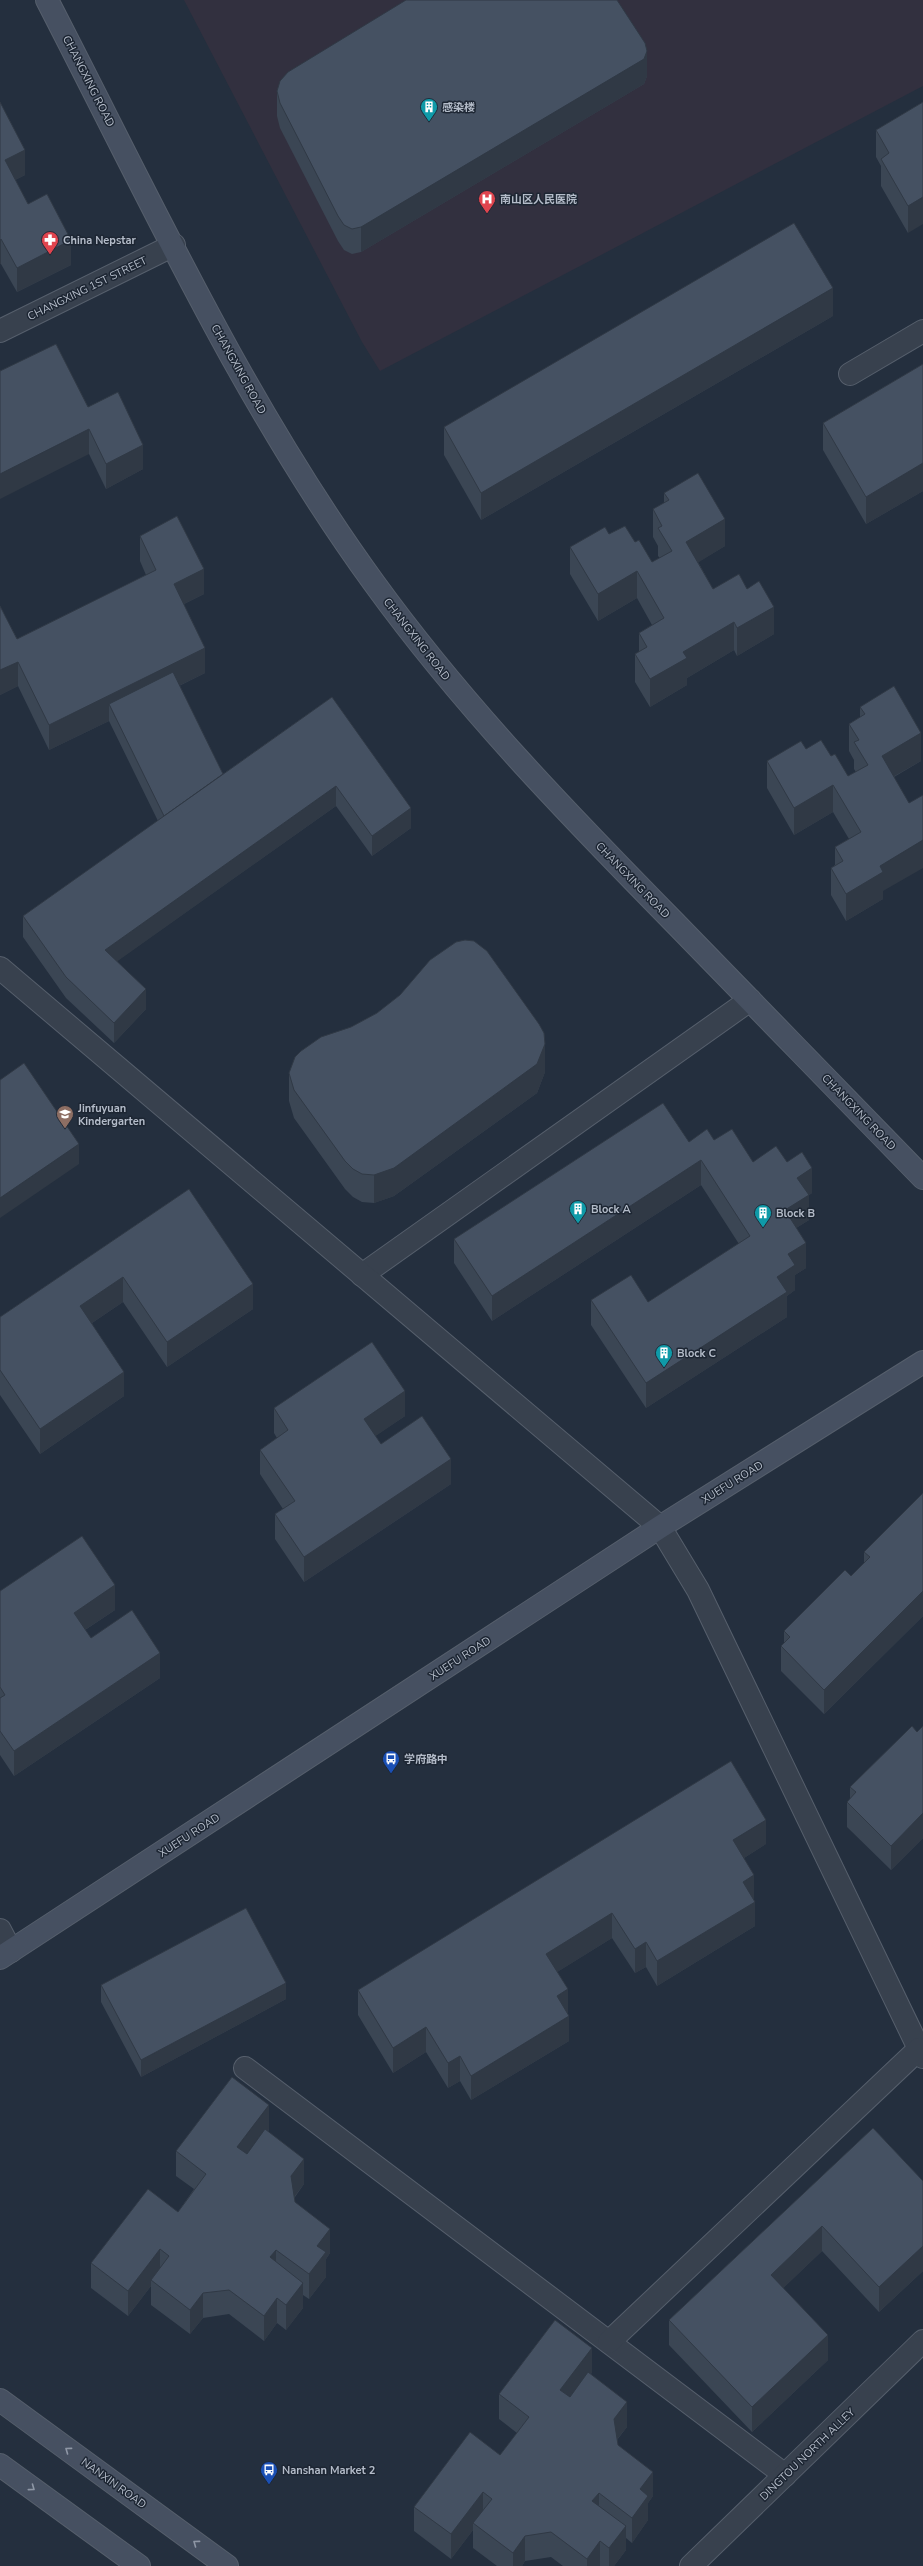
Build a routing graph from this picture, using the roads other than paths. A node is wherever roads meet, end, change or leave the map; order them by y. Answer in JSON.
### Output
{"nodes":[{"id":1,"x":48,"y":0,"type":"edge"},
{"id":2,"x":174,"y":245,"type":"junction"},
{"id":3,"x":0,"y":331,"type":"edge"},
{"id":4,"x":923,"y":331,"type":"edge"},
{"id":5,"x":850,"y":374,"type":"dead end"},
{"id":6,"x":0,"y":968,"type":"edge"},
{"id":7,"x":750,"y":1000,"type":"junction"},
{"id":8,"x":923,"y":1178,"type":"edge"},
{"id":9,"x":362,"y":1275,"type":"junction"},
{"id":10,"x":923,"y":1362,"type":"edge"},
{"id":11,"x":660,"y":1527,"type":"junction"},
{"id":12,"x":0,"y":1930,"type":"edge"},
{"id":13,"x":5,"y":1955,"type":"edge"},
{"id":14,"x":921,"y":2053,"type":"edge"},
{"id":15,"x":245,"y":2068,"type":"dead end"},
{"id":16,"x":923,"y":2341,"type":"edge"},
{"id":17,"x":609,"y":2342,"type":"junction"},
{"id":18,"x":0,"y":2400,"type":"edge"},
{"id":19,"x":0,"y":2465,"type":"edge"},
{"id":20,"x":785,"y":2475,"type":"junction"},
{"id":21,"x":139,"y":2566,"type":"edge"},
{"id":22,"x":227,"y":2566,"type":"edge"},
{"id":23,"x":691,"y":2566,"type":"edge"}],
"edges":[{"from":1,"to":2,"type":"main road","name":"CHANGXING ROAD"},
{"from":2,"to":3,"type":"street","name":"CHANGXING 1ST STREET"},
{"from":2,"to":7,"type":"main road","name":"CHANGXING ROAD"},
{"from":4,"to":5,"type":"street"},
{"from":6,"to":9,"type":"street"},
{"from":7,"to":8,"type":"main road","name":"CHANGXING ROAD"},
{"from":7,"to":9,"type":"street"},
{"from":9,"to":11,"type":"street"},
{"from":10,"to":11,"type":"main road","name":"XUEFU ROAD"},
{"from":11,"to":13,"type":"main road","name":"XUEFU ROAD"},
{"from":11,"to":14,"type":"street"},
{"from":12,"to":13,"type":"street"},
{"from":14,"to":17,"type":"street"},
{"from":15,"to":17,"type":"street"},
{"from":16,"to":20,"type":"street","name":"DINGTOU NORTH ALLEY"},
{"from":17,"to":20,"type":"street"},
{"from":22,"to":18,"type":"main road","name":"NANXIN ROAD","one_way":true},
{"from":19,"to":21,"type":"main road","one_way":true},
{"from":20,"to":23,"type":"street","name":"DINGTOU NORTH ALLEY"}]}
